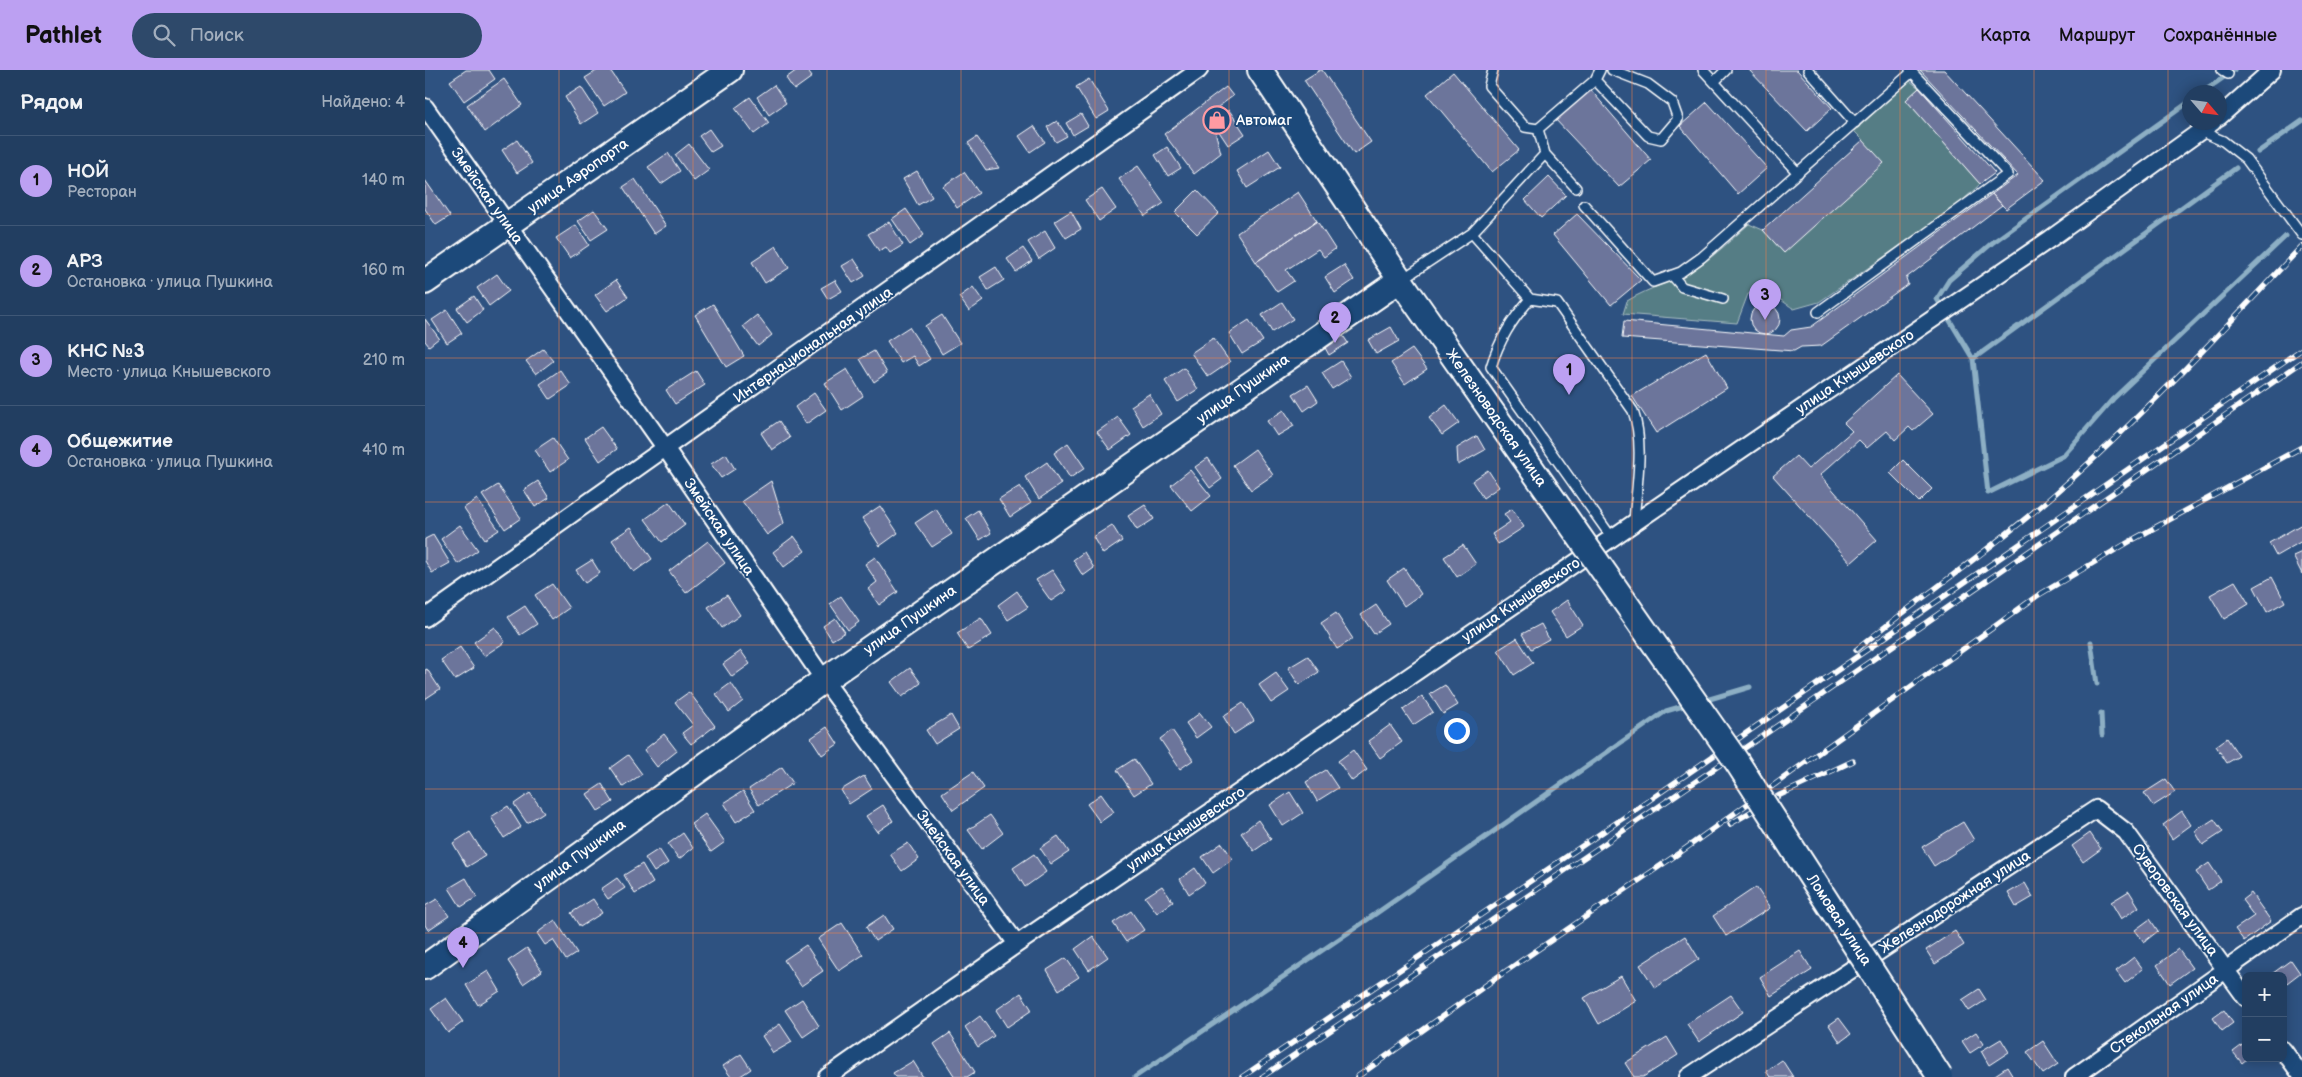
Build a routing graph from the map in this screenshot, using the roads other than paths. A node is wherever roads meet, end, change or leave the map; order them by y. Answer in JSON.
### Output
{"nodes":[{"id":1,"x":730,"y":70,"type":"edge"},
{"id":2,"x":1199,"y":70,"type":"edge"},
{"id":3,"x":1260,"y":70,"type":"edge"},
{"id":4,"x":1493,"y":70,"type":"edge"},
{"id":5,"x":1600,"y":70,"type":"edge"},
{"id":6,"x":1612,"y":70,"type":"edge"},
{"id":7,"x":1703,"y":70,"type":"edge"},
{"id":8,"x":1726,"y":70,"type":"edge"},
{"id":9,"x":1808,"y":70,"type":"edge"},
{"id":10,"x":2272,"y":70,"type":"edge"},
{"id":11,"x":1911,"y":71,"type":"edge"},
{"id":12,"x":1595,"y":80,"type":"junction"},
{"id":13,"x":1714,"y":82,"type":"junction"},
{"id":14,"x":425,"y":107,"type":"edge"},
{"id":15,"x":2227,"y":110,"type":"edge"},
{"id":16,"x":1855,"y":122,"type":"junction"},
{"id":17,"x":1538,"y":129,"type":"junction"},
{"id":18,"x":2203,"y":130,"type":"edge"},
{"id":19,"x":2210,"y":130,"type":"edge"},
{"id":20,"x":1545,"y":154,"type":"junction"},
{"id":21,"x":1798,"y":173,"type":"junction"},
{"id":22,"x":1576,"y":188,"type":"dead end"},
{"id":23,"x":1584,"y":205,"type":"dead end"},
{"id":24,"x":507,"y":226,"type":"junction"},
{"id":25,"x":1471,"y":233,"type":"junction"},
{"id":26,"x":2302,"y":235,"type":"edge"},
{"id":27,"x":1672,"y":275,"type":"junction"},
{"id":28,"x":425,"y":282,"type":"edge"},
{"id":29,"x":1406,"y":288,"type":"junction"},
{"id":30,"x":1530,"y":299,"type":"junction"},
{"id":31,"x":1723,"y":299,"type":"dead end"},
{"id":32,"x":1818,"y":312,"type":"dead end"},
{"id":33,"x":666,"y":449,"type":"junction"},
{"id":34,"x":1634,"y":523,"type":"junction"},
{"id":35,"x":1612,"y":538,"type":"junction"},
{"id":36,"x":425,"y":618,"type":"edge"},
{"id":37,"x":824,"y":680,"type":"junction"},
{"id":38,"x":1737,"y":762,"type":"joint"},
{"id":39,"x":2097,"y":809,"type":"joint"},
{"id":40,"x":2302,"y":916,"type":"edge"},
{"id":41,"x":1017,"y":944,"type":"junction"},
{"id":42,"x":425,"y":967,"type":"edge"},
{"id":43,"x":2226,"y":970,"type":"junction"},
{"id":44,"x":2242,"y":992,"type":"edge"},
{"id":45,"x":2287,"y":1055,"type":"edge"},
{"id":46,"x":2302,"y":1076,"type":"edge"},
{"id":47,"x":827,"y":1077,"type":"edge"},
{"id":48,"x":1688,"y":1077,"type":"edge"},
{"id":49,"x":1940,"y":1077,"type":"edge"},
{"id":50,"x":2075,"y":1077,"type":"edge"}],
"edges":[{"from":1,"to":24,"type":"main road","name":"улица Аэропорта"},
{"from":2,"to":33,"type":"street","name":"Интернациональная улица"},
{"from":3,"to":29,"type":"main road","name":"Железноводская улица"},
{"from":4,"to":17,"type":"lane"},
{"from":5,"to":12,"type":"lane"},
{"from":6,"to":12,"type":"lane"},
{"from":7,"to":13,"type":"lane"},
{"from":8,"to":13,"type":"lane"},
{"from":9,"to":16,"type":"lane"},
{"from":10,"to":15,"type":"street"},
{"from":11,"to":16,"type":"lane"},
{"from":11,"to":32,"type":"lane"},
{"from":12,"to":17,"type":"lane"},
{"from":13,"to":21,"type":"lane"},
{"from":14,"to":24,"type":"street","name":"Змейская улица"},
{"from":16,"to":21,"type":"lane"},
{"from":17,"to":20,"type":"lane"},
{"from":18,"to":34,"type":"street","name":"улица Кнышевского"},
{"from":19,"to":26,"type":"lane"},
{"from":20,"to":22,"type":"lane"},
{"from":20,"to":25,"type":"lane"},
{"from":21,"to":27,"type":"lane"},
{"from":23,"to":27,"type":"lane"},
{"from":24,"to":28,"type":"main road","name":"улица Аэропорта"},
{"from":24,"to":33,"type":"street","name":"Змейская улица"},
{"from":25,"to":29,"type":"lane"},
{"from":25,"to":30,"type":"lane"},
{"from":27,"to":31,"type":"lane"},
{"from":29,"to":37,"type":"main road","name":"улица Пушкина"},
{"from":29,"to":38,"type":"main road","name":"Железноводская улица","bridge":true},
{"from":30,"to":34,"type":"lane"},
{"from":30,"to":35,"type":"lane"},
{"from":33,"to":36,"type":"street","name":"Интернациональная улица"},
{"from":33,"to":37,"type":"street","name":"Змейская улица"},
{"from":34,"to":35,"type":"street","name":"улица Кнышевского"},
{"from":35,"to":41,"type":"street","name":"улица Кнышевского"},
{"from":37,"to":41,"type":"street","name":"Змейская улица"},
{"from":37,"to":42,"type":"main road","name":"улица Пушкина"},
{"from":38,"to":49,"type":"main road","name":"Ломовая улица","bridge":true},
{"from":39,"to":43,"type":"street","name":"Суворовская улица"},
{"from":39,"to":48,"type":"street","name":"Железнодорожная улица"},
{"from":40,"to":43,"type":"street","name":"Стекольная улица"},
{"from":41,"to":47,"type":"street","name":"улица Кнышевского"},
{"from":43,"to":44,"type":"street","name":"Суворовская улица"},
{"from":43,"to":50,"type":"street","name":"Стекольная улица"},
{"from":45,"to":46,"type":"street"}]}
